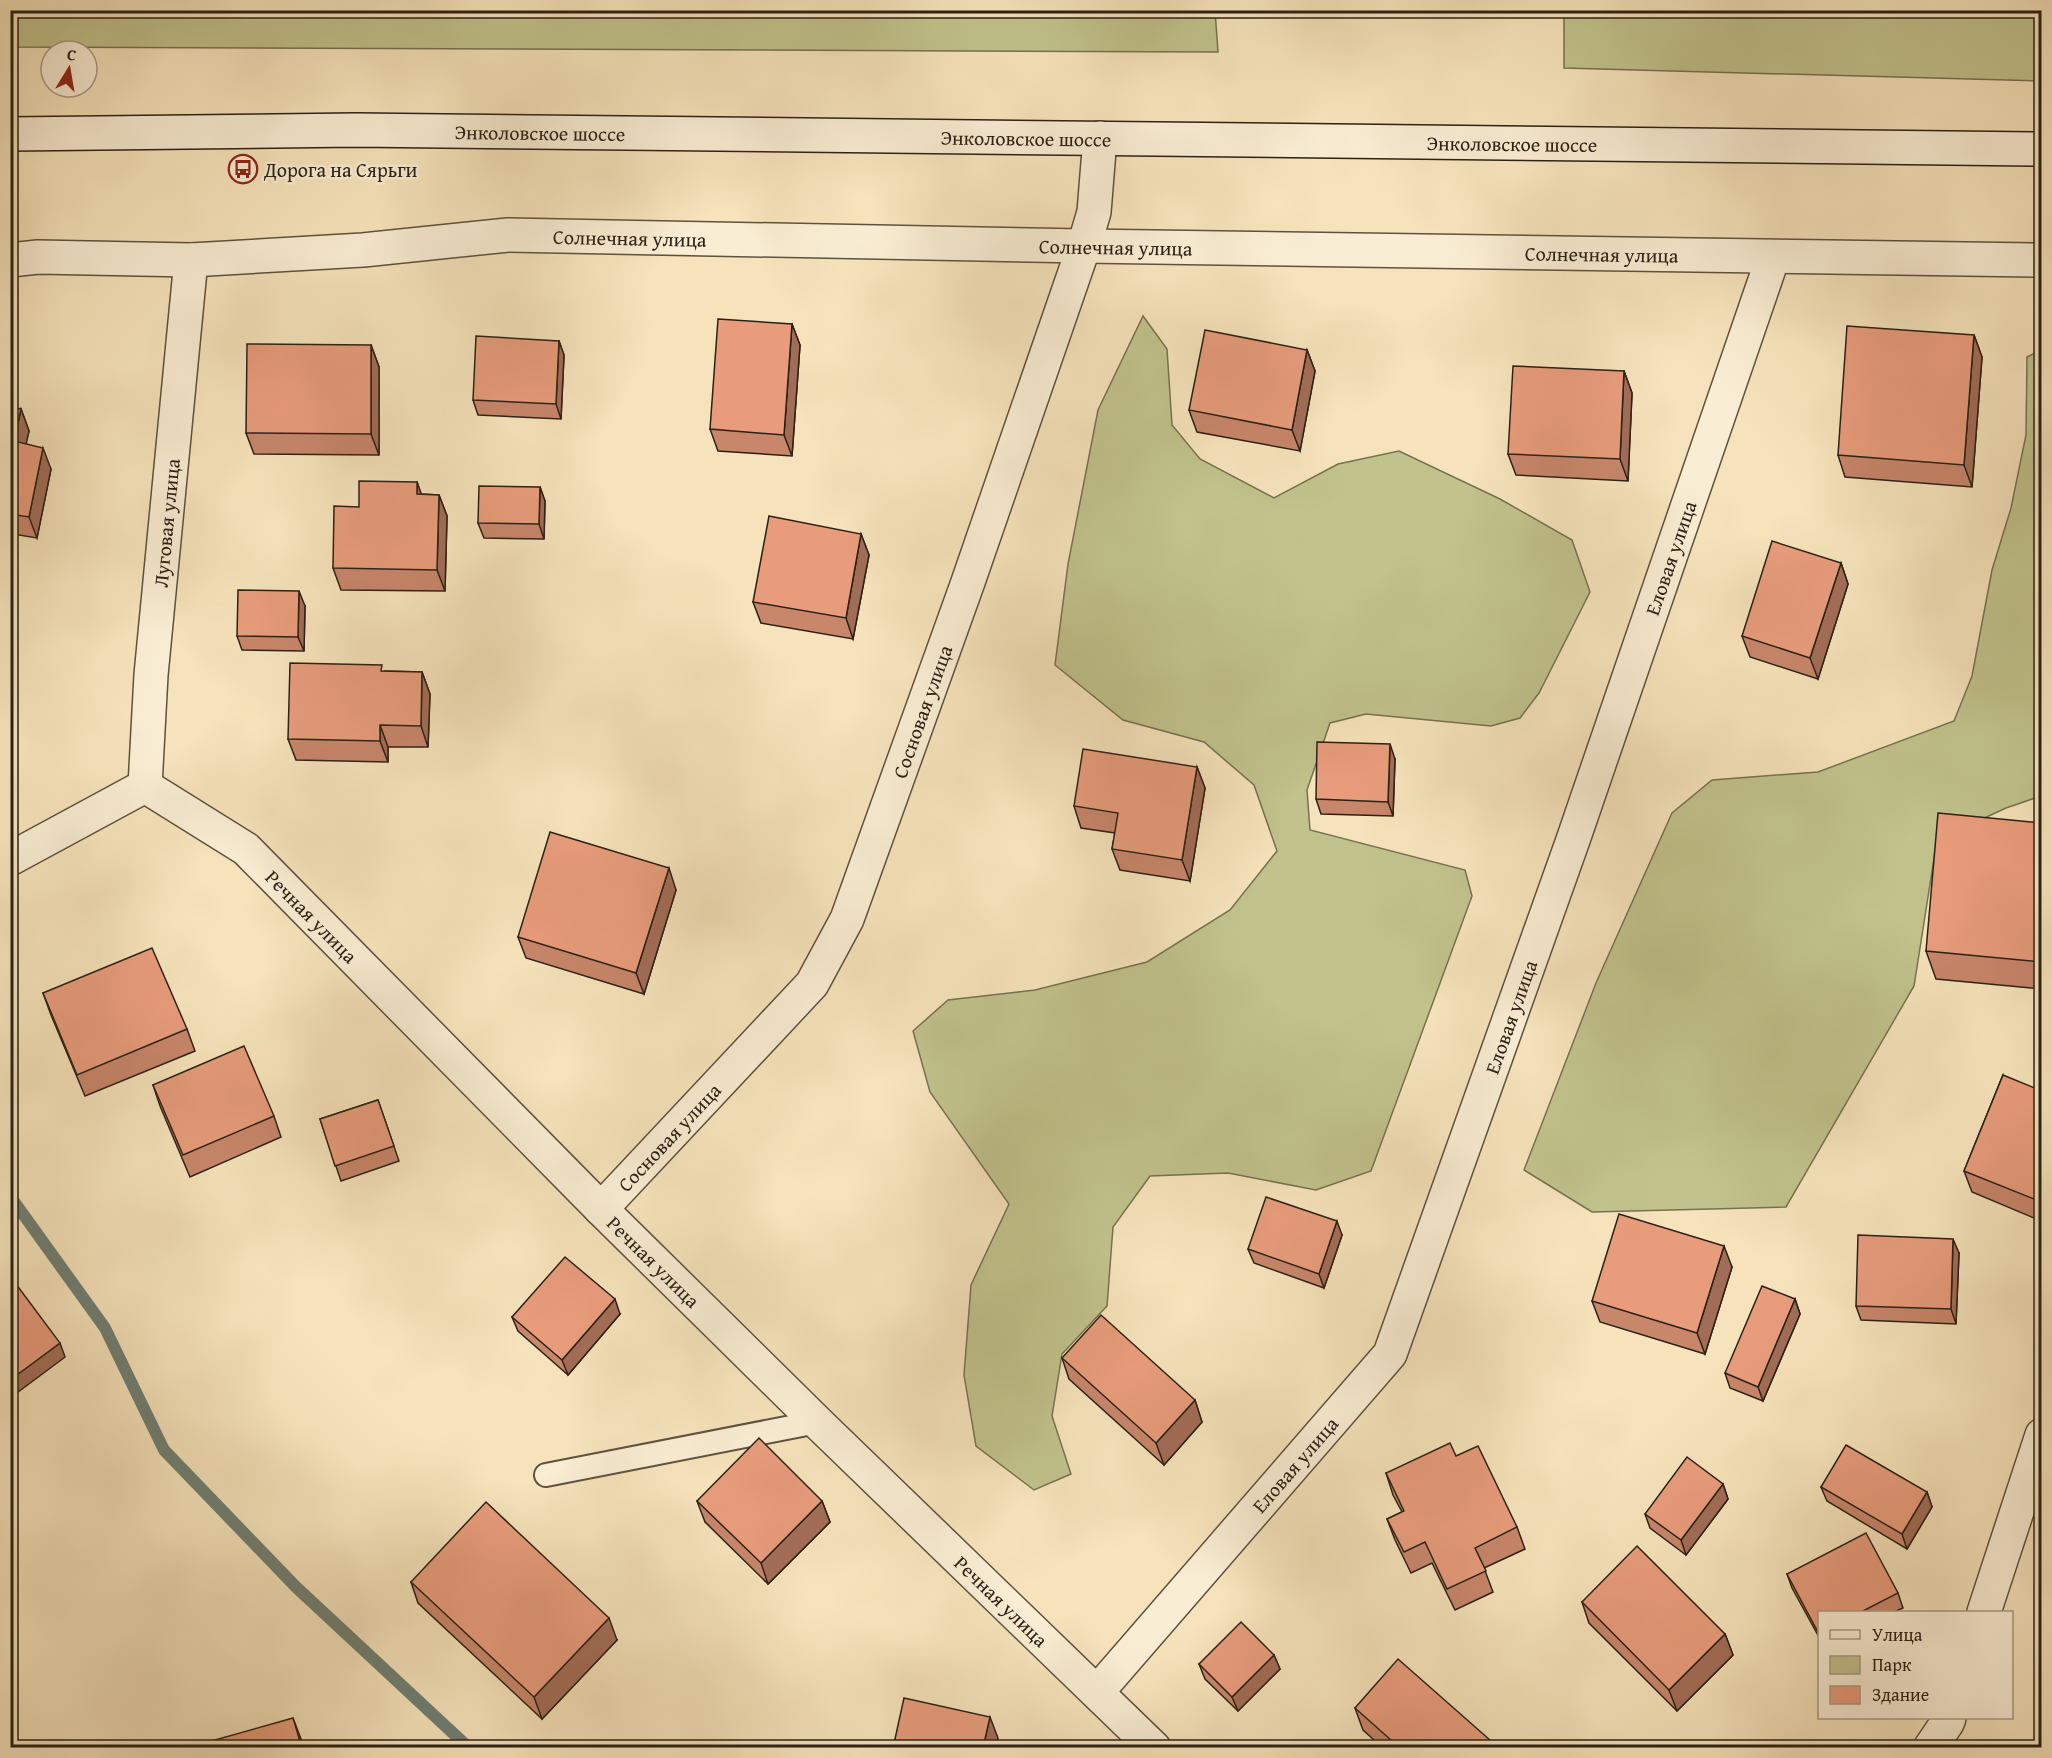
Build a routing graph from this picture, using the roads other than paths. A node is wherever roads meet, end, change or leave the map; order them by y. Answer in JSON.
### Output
{"nodes":[{"id":1,"x":10,"y":134,"type":"edge"},
{"id":2,"x":1101,"y":138,"type":"junction"},
{"id":3,"x":2042,"y":149,"type":"edge"},
{"id":4,"x":1084,"y":246,"type":"junction"},
{"id":5,"x":1773,"y":257,"type":"junction"},
{"id":6,"x":10,"y":260,"type":"edge"},
{"id":7,"x":2042,"y":260,"type":"edge"},
{"id":8,"x":191,"y":261,"type":"junction"},
{"id":9,"x":145,"y":786,"type":"junction"},
{"id":10,"x":10,"y":859,"type":"edge"},
{"id":11,"x":601,"y":1209,"type":"junction"},
{"id":12,"x":818,"y":1422,"type":"junction"},
{"id":13,"x":2042,"y":1435,"type":"edge"},
{"id":14,"x":546,"y":1474,"type":"dead end"},
{"id":15,"x":1984,"y":1611,"type":"edge"},
{"id":16,"x":1098,"y":1691,"type":"junction"},
{"id":17,"x":1948,"y":1719,"type":"edge"},
{"id":18,"x":1155,"y":1748,"type":"edge"},
{"id":19,"x":1930,"y":1748,"type":"edge"}],
"edges":[{"from":1,"to":2,"type":"street","name":"Энколовское шоссе"},
{"from":2,"to":3,"type":"street","name":"Энколовское шоссе"},
{"from":2,"to":4,"type":"street","name":"Сосновая улица"},
{"from":4,"to":5,"type":"street","name":"Солнечная улица"},
{"from":4,"to":8,"type":"street","name":"Солнечная улица"},
{"from":4,"to":11,"type":"street","name":"Сосновая улица"},
{"from":5,"to":7,"type":"street","name":"Солнечная улица"},
{"from":5,"to":16,"type":"street","name":"Еловая улица"},
{"from":6,"to":8,"type":"street","name":"Солнечная улица"},
{"from":8,"to":9,"type":"street","name":"Луговая улица"},
{"from":9,"to":10,"type":"street"},
{"from":9,"to":11,"type":"street","name":"Речная улица"},
{"from":11,"to":12,"type":"street","name":"Речная улица"},
{"from":12,"to":14,"type":"lane"},
{"from":12,"to":16,"type":"street","name":"Речная улица"},
{"from":13,"to":15,"type":"street"},
{"from":16,"to":18,"type":"street","name":"Речная улица"},
{"from":17,"to":19,"type":"street"}]}
